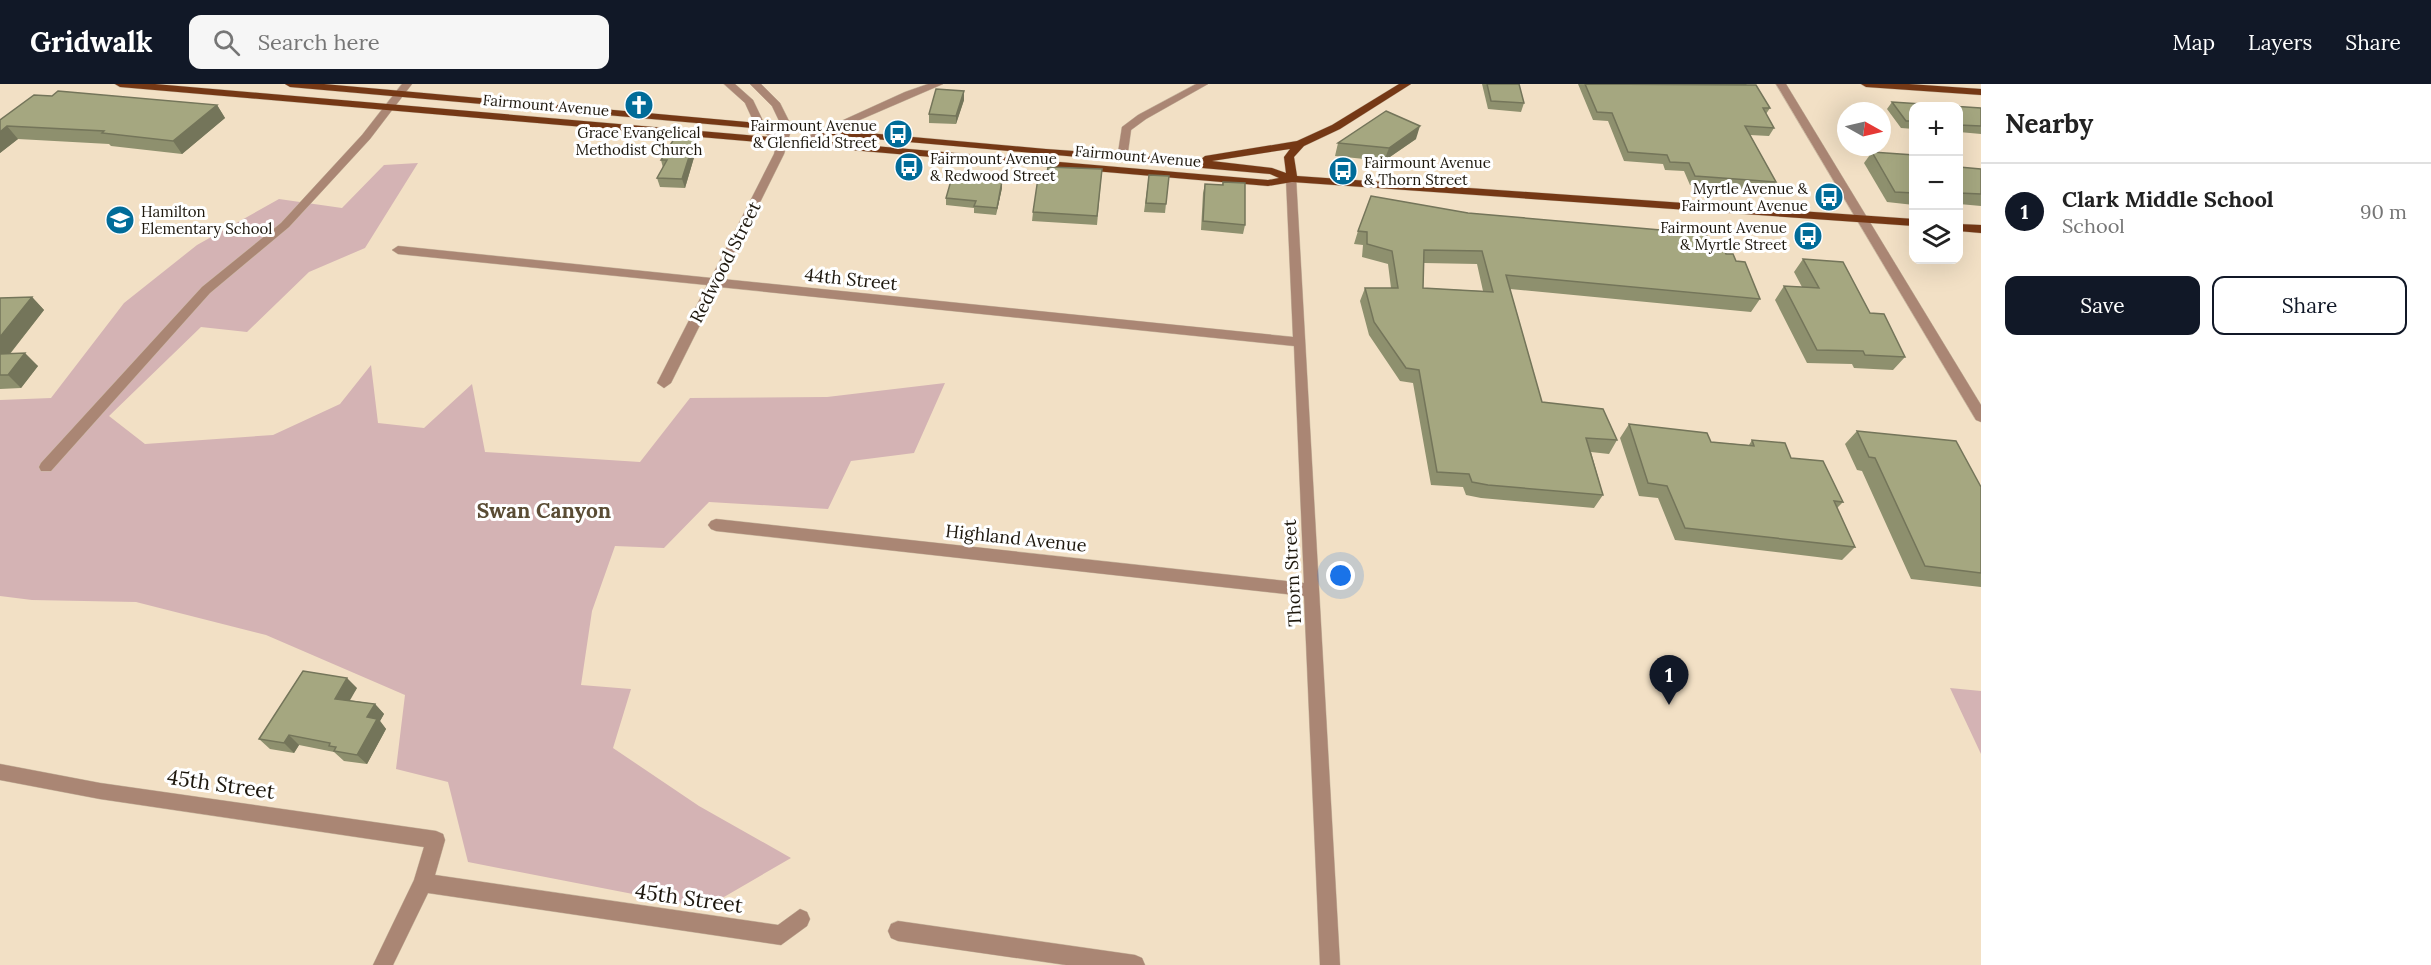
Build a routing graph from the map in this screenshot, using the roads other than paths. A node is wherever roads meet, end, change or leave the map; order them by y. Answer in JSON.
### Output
{"nodes":[{"id":1,"x":120,"y":84,"type":"edge"},
{"id":2,"x":290,"y":84,"type":"edge"},
{"id":3,"x":408,"y":84,"type":"edge"},
{"id":4,"x":729,"y":84,"type":"edge"},
{"id":5,"x":755,"y":84,"type":"edge"},
{"id":6,"x":938,"y":84,"type":"edge"},
{"id":7,"x":1203,"y":84,"type":"edge"},
{"id":8,"x":1406,"y":84,"type":"edge"},
{"id":9,"x":1781,"y":84,"type":"edge"},
{"id":10,"x":1866,"y":84,"type":"edge"},
{"id":11,"x":1981,"y":92,"type":"edge"},
{"id":12,"x":400,"y":93,"type":"junction"},
{"id":13,"x":388,"y":107,"type":"junction"},
{"id":14,"x":760,"y":125,"type":"junction"},
{"id":15,"x":787,"y":127,"type":"junction"},
{"id":16,"x":826,"y":131,"type":"junction"},
{"id":17,"x":782,"y":140,"type":"junction"},
{"id":18,"x":800,"y":142,"type":"junction"},
{"id":19,"x":1300,"y":144,"type":"junction"},
{"id":20,"x":1122,"y":159,"type":"junction"},
{"id":21,"x":1190,"y":162,"type":"junction"},
{"id":22,"x":1292,"y":179,"type":"junction"},
{"id":23,"x":1862,"y":219,"type":"junction"},
{"id":24,"x":1909,"y":223,"type":"edge"},
{"id":25,"x":1963,"y":227,"type":"edge"},
{"id":26,"x":1981,"y":229,"type":"edge"},
{"id":27,"x":398,"y":250,"type":"dead end"},
{"id":28,"x":714,"y":283,"type":"junction"},
{"id":29,"x":1300,"y":342,"type":"junction"},
{"id":30,"x":664,"y":383,"type":"dead end"},
{"id":31,"x":1980,"y":412,"type":"edge"},
{"id":32,"x":46,"y":467,"type":"dead end"},
{"id":33,"x":716,"y":525,"type":"dead end"},
{"id":34,"x":1312,"y":590,"type":"junction"},
{"id":35,"x":0,"y":772,"type":"edge"},
{"id":36,"x":423,"y":883,"type":"junction"},
{"id":37,"x":800,"y":920,"type":"dead end"},
{"id":38,"x":898,"y":931,"type":"dead end"},
{"id":39,"x":383,"y":965,"type":"edge"},
{"id":40,"x":1135,"y":965,"type":"edge"},
{"id":41,"x":1330,"y":965,"type":"edge"}],
"edges":[{"from":1,"to":13,"type":"main road","name":"Fairmount Avenue"},
{"from":2,"to":12,"type":"main road","name":"Fairmount Avenue"},
{"from":3,"to":12,"type":"street"},
{"from":4,"to":14,"type":"street"},
{"from":5,"to":15,"type":"street"},
{"from":6,"to":16,"type":"street"},
{"from":7,"to":20,"type":"street"},
{"from":8,"to":19,"type":"main road"},
{"from":9,"to":23,"type":"street"},
{"from":10,"to":11,"type":"main road"},
{"from":12,"to":13,"type":"street"},
{"from":12,"to":14,"type":"main road","name":"Fairmount Avenue"},
{"from":13,"to":17,"type":"main road","name":"Fairmount Avenue"},
{"from":13,"to":32,"type":"street"},
{"from":14,"to":15,"type":"main road","name":"Fairmount Avenue"},
{"from":14,"to":17,"type":"street"},
{"from":15,"to":16,"type":"main road","name":"Fairmount Avenue"},
{"from":15,"to":17,"type":"street","name":"Redwood Street"},
{"from":16,"to":18,"type":"street"},
{"from":16,"to":20,"type":"main road","name":"Fairmount Avenue"},
{"from":17,"to":18,"type":"main road","name":"Fairmount Avenue"},
{"from":17,"to":28,"type":"street","name":"Redwood Street"},
{"from":18,"to":22,"type":"main road","name":"Fairmount Avenue"},
{"from":19,"to":21,"type":"main road"},
{"from":19,"to":22,"type":"main road"},
{"from":20,"to":21,"type":"main road","name":"Fairmount Avenue"},
{"from":21,"to":22,"type":"main road","name":"Fairmount Avenue"},
{"from":22,"to":23,"type":"main road","name":"Fairmount Avenue"},
{"from":22,"to":29,"type":"street","name":"Thorn Street"},
{"from":23,"to":24,"type":"main road","name":"Fairmount Avenue"},
{"from":23,"to":31,"type":"street"},
{"from":25,"to":26,"type":"main road"},
{"from":27,"to":28,"type":"street","name":"44th Street"},
{"from":28,"to":29,"type":"street","name":"44th Street"},
{"from":28,"to":30,"type":"street","name":"Redwood Street"},
{"from":29,"to":34,"type":"street","name":"Thorn Street"},
{"from":33,"to":34,"type":"street","name":"Highland Avenue"},
{"from":34,"to":41,"type":"street","name":"Thorn Street"},
{"from":35,"to":36,"type":"street","name":"45th Street"},
{"from":36,"to":37,"type":"street","name":"45th Street"},
{"from":36,"to":39,"type":"street"},
{"from":38,"to":40,"type":"street"}]}
